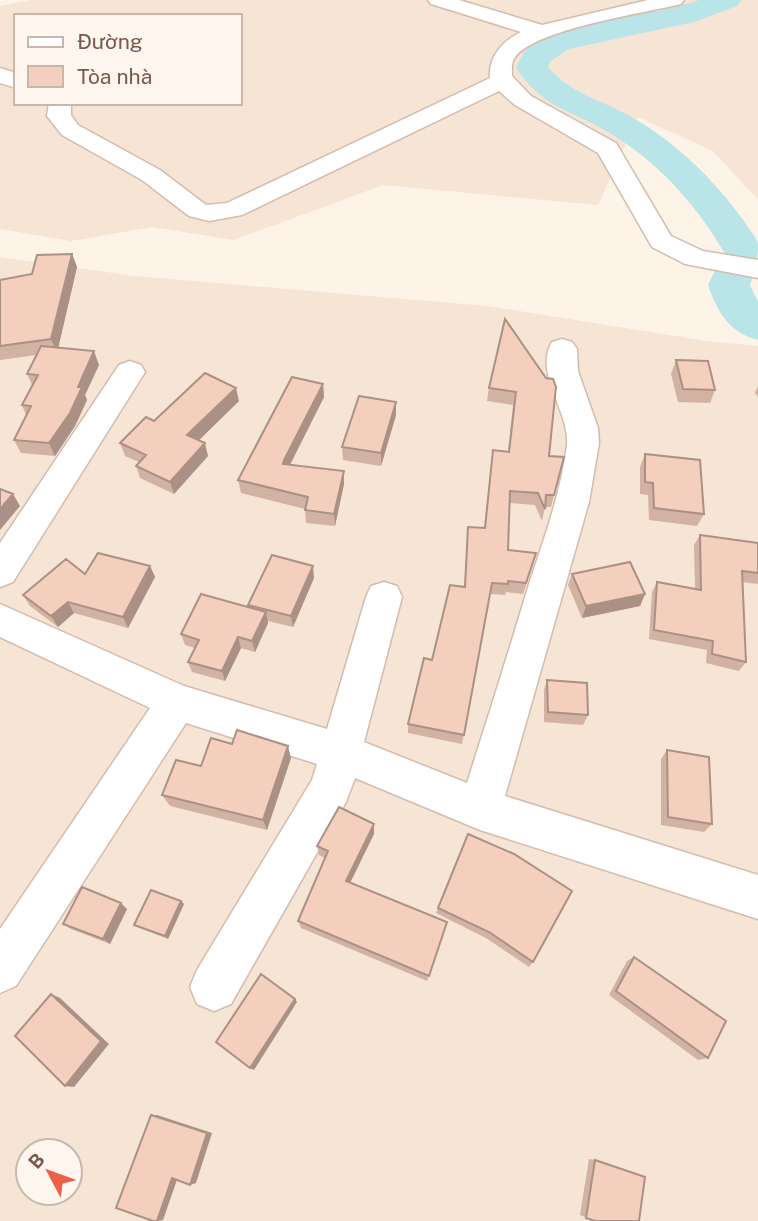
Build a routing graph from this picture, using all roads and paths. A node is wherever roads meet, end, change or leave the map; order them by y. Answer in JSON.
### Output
{"nodes":[{"id":1,"x":438,"y":0,"type":"edge"},
{"id":2,"x":674,"y":0,"type":"edge"},
{"id":3,"x":541,"y":31,"type":"junction"},
{"id":4,"x":501,"y":81,"type":"junction"},
{"id":5,"x":60,"y":105,"type":"edge"},
{"id":6,"x":757,"y":269,"type":"edge"},
{"id":7,"x":562,"y":349,"type":"dead end"},
{"id":8,"x":130,"y":372,"type":"dead end"},
{"id":9,"x":0,"y":572,"type":"edge"},
{"id":10,"x":384,"y":597,"type":"dead end"},
{"id":11,"x":0,"y":621,"type":"edge"},
{"id":12,"x":177,"y":702,"type":"junction"},
{"id":13,"x":342,"y":753,"type":"junction"},
{"id":14,"x":480,"y":809,"type":"junction"},
{"id":15,"x":757,"y":902,"type":"edge"},
{"id":16,"x":0,"y":970,"type":"edge"},
{"id":17,"x":214,"y":987,"type":"dead end"}],
"edges":[{"from":1,"to":3,"type":"street"},
{"from":2,"to":3,"type":"street"},
{"from":3,"to":4,"type":"street"},
{"from":4,"to":5,"type":"street"},
{"from":4,"to":6,"type":"street"},
{"from":7,"to":14,"type":"street"},
{"from":8,"to":9,"type":"street"},
{"from":10,"to":13,"type":"street"},
{"from":11,"to":12,"type":"street"},
{"from":12,"to":13,"type":"street"},
{"from":12,"to":16,"type":"street"},
{"from":13,"to":14,"type":"street"},
{"from":13,"to":17,"type":"street"},
{"from":14,"to":15,"type":"street"}]}
